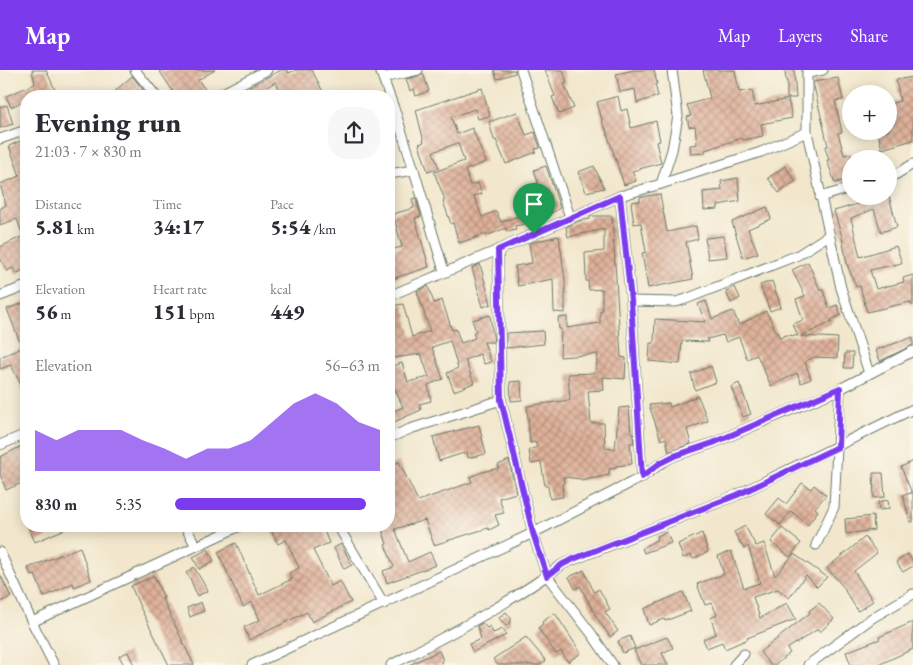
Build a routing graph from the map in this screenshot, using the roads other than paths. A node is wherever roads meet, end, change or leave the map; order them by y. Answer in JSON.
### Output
{"nodes":[{"id":1,"x":136,"y":70,"type":"edge"},
{"id":2,"x":267,"y":70,"type":"edge"},
{"id":3,"x":418,"y":70,"type":"edge"},
{"id":4,"x":522,"y":70,"type":"edge"},
{"id":5,"x":672,"y":70,"type":"edge"},
{"id":6,"x":823,"y":70,"type":"edge"},
{"id":7,"x":808,"y":72,"type":"edge"},
{"id":8,"x":252,"y":73,"type":"edge"},
{"id":9,"x":381,"y":74,"type":"edge"},
{"id":10,"x":151,"y":90,"type":"edge"},
{"id":11,"x":226,"y":90,"type":"edge"},
{"id":12,"x":386,"y":90,"type":"edge"},
{"id":13,"x":395,"y":115,"type":"edge"},
{"id":14,"x":20,"y":132,"type":"edge"},
{"id":15,"x":807,"y":132,"type":"junction"},
{"id":16,"x":0,"y":138,"type":"edge"},
{"id":17,"x":913,"y":164,"type":"edge"},
{"id":18,"x":414,"y":170,"type":"junction"},
{"id":19,"x":395,"y":173,"type":"edge"},
{"id":20,"x":897,"y":174,"type":"edge"},
{"id":21,"x":661,"y":184,"type":"junction"},
{"id":22,"x":842,"y":191,"type":"edge"},
{"id":23,"x":620,"y":196,"type":"junction"},
{"id":24,"x":820,"y":197,"type":"junction"},
{"id":25,"x":570,"y":217,"type":"junction"},
{"id":26,"x":829,"y":235,"type":"junction"},
{"id":27,"x":498,"y":250,"type":"junction"},
{"id":28,"x":444,"y":271,"type":"junction"},
{"id":29,"x":20,"y":288,"type":"edge"},
{"id":30,"x":395,"y":293,"type":"edge"},
{"id":31,"x":0,"y":296,"type":"edge"},
{"id":32,"x":631,"y":301,"type":"junction"},
{"id":33,"x":913,"y":351,"type":"edge"},
{"id":34,"x":869,"y":374,"type":"junction"},
{"id":35,"x":840,"y":388,"type":"junction"},
{"id":36,"x":501,"y":400,"type":"junction"},
{"id":37,"x":913,"y":409,"type":"edge"},
{"id":38,"x":395,"y":435,"type":"edge"},
{"id":39,"x":20,"y":437,"type":"edge"},
{"id":40,"x":0,"y":445,"type":"edge"},
{"id":41,"x":838,"y":447,"type":"junction"},
{"id":42,"x":642,"y":477,"type":"junction"},
{"id":43,"x":188,"y":532,"type":"edge"},
{"id":44,"x":227,"y":532,"type":"edge"},
{"id":45,"x":342,"y":532,"type":"edge"},
{"id":46,"x":533,"y":533,"type":"junction"},
{"id":47,"x":816,"y":545,"type":"dead end"},
{"id":48,"x":196,"y":546,"type":"junction"},
{"id":49,"x":0,"y":552,"type":"edge"},
{"id":50,"x":547,"y":576,"type":"junction"},
{"id":51,"x":913,"y":594,"type":"edge"},
{"id":52,"x":384,"y":604,"type":"junction"},
{"id":53,"x":32,"y":622,"type":"junction"},
{"id":54,"x":744,"y":654,"type":"dead end"},
{"id":55,"x":54,"y":665,"type":"edge"},
{"id":56,"x":252,"y":665,"type":"edge"},
{"id":57,"x":390,"y":665,"type":"edge"},
{"id":58,"x":613,"y":665,"type":"edge"},
{"id":59,"x":734,"y":665,"type":"edge"},
{"id":60,"x":808,"y":665,"type":"edge"}],
"edges":[{"from":1,"to":10,"type":"street"},
{"from":2,"to":8,"type":"street"},
{"from":3,"to":9,"type":"street"},
{"from":4,"to":25,"type":"street"},
{"from":5,"to":21,"type":"street"},
{"from":6,"to":7,"type":"street"},
{"from":7,"to":15,"type":"street"},
{"from":8,"to":11,"type":"street"},
{"from":9,"to":12,"type":"street"},
{"from":13,"to":18,"type":"street"},
{"from":14,"to":16,"type":"street"},
{"from":15,"to":21,"type":"street"},
{"from":15,"to":24,"type":"street"},
{"from":17,"to":20,"type":"street"},
{"from":18,"to":19,"type":"street"},
{"from":18,"to":28,"type":"street"},
{"from":21,"to":23,"type":"street"},
{"from":22,"to":24,"type":"street"},
{"from":23,"to":25,"type":"street"},
{"from":23,"to":32,"type":"street"},
{"from":24,"to":26,"type":"street"},
{"from":25,"to":27,"type":"street"},
{"from":26,"to":32,"type":"street"},
{"from":26,"to":34,"type":"street"},
{"from":27,"to":28,"type":"street"},
{"from":27,"to":36,"type":"street"},
{"from":28,"to":30,"type":"street"},
{"from":29,"to":31,"type":"street"},
{"from":32,"to":42,"type":"street"},
{"from":33,"to":34,"type":"street"},
{"from":34,"to":35,"type":"street"},
{"from":35,"to":41,"type":"street"},
{"from":35,"to":42,"type":"street"},
{"from":36,"to":38,"type":"street"},
{"from":36,"to":46,"type":"street"},
{"from":37,"to":41,"type":"street"},
{"from":39,"to":40,"type":"street"},
{"from":41,"to":47,"type":"street"},
{"from":41,"to":50,"type":"street"},
{"from":42,"to":46,"type":"street"},
{"from":43,"to":48,"type":"street"},
{"from":44,"to":48,"type":"street"},
{"from":45,"to":52,"type":"street"},
{"from":46,"to":50,"type":"street"},
{"from":46,"to":52,"type":"street"},
{"from":48,"to":53,"type":"street"},
{"from":49,"to":53,"type":"street"},
{"from":50,"to":57,"type":"street"},
{"from":50,"to":58,"type":"street"},
{"from":51,"to":60,"type":"street"},
{"from":52,"to":56,"type":"street"},
{"from":53,"to":55,"type":"street"},
{"from":54,"to":59,"type":"street"}]}
